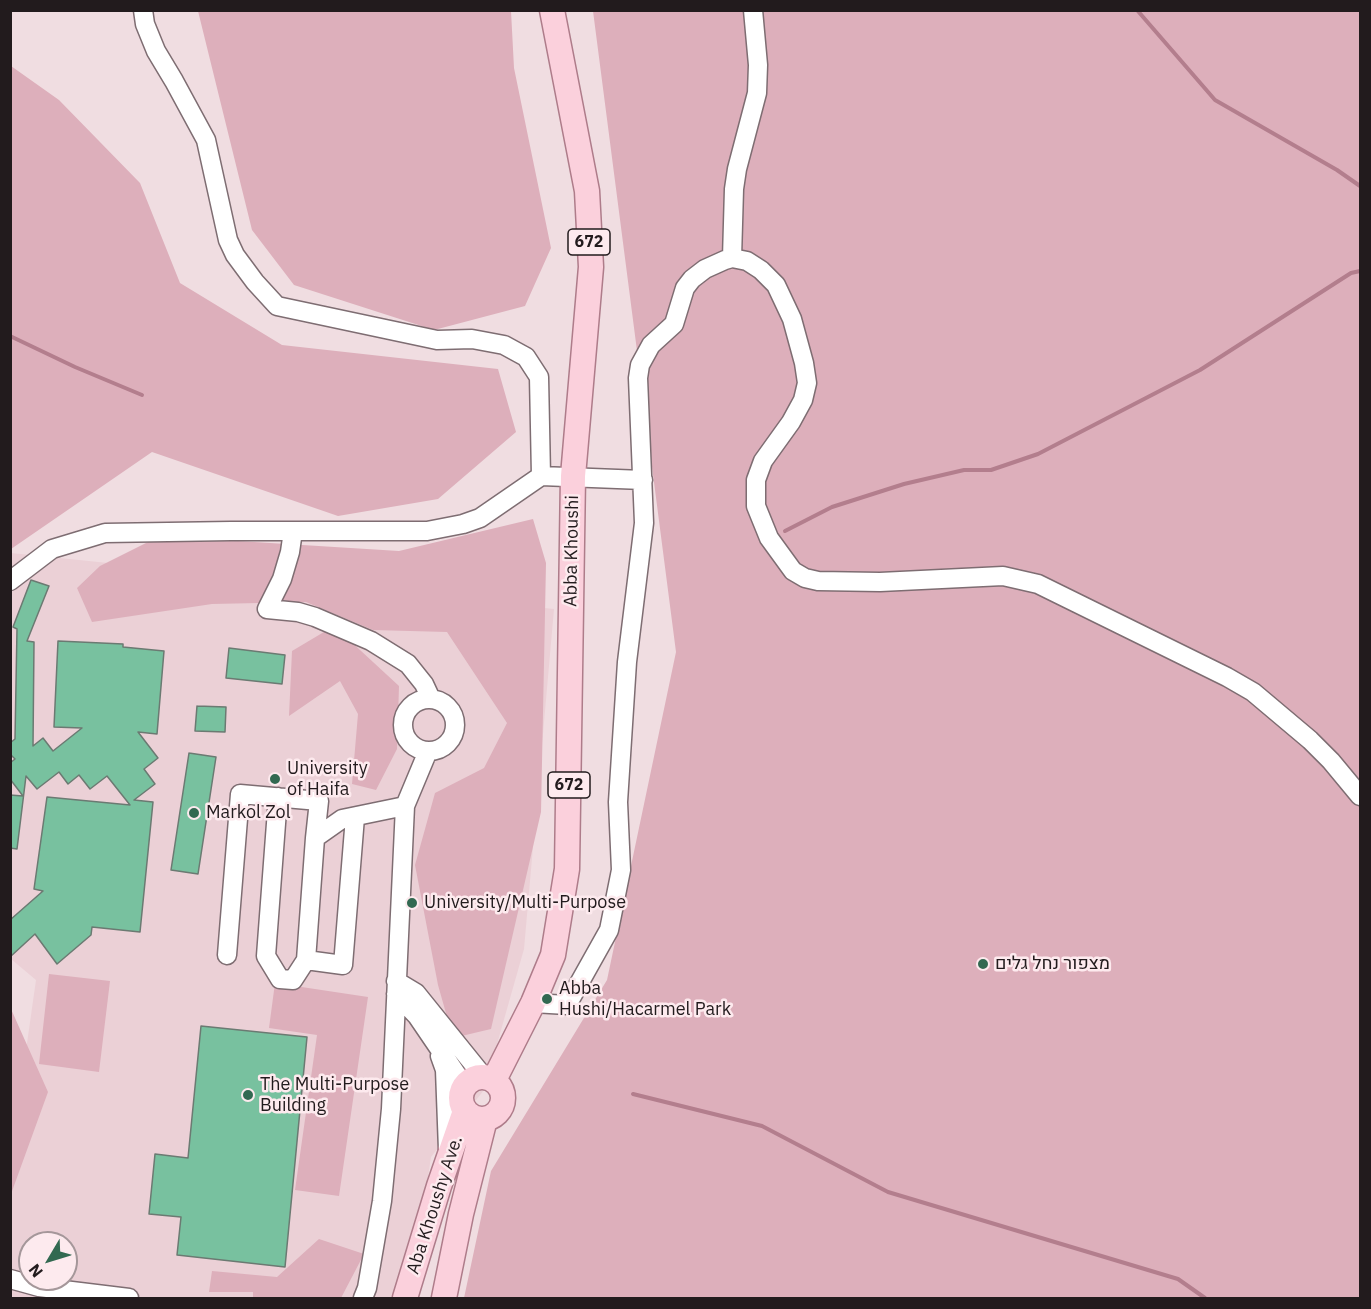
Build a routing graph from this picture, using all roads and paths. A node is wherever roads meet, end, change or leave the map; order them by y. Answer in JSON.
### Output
{"nodes":[{"id":1,"x":143,"y":10,"type":"edge"},
{"id":2,"x":552,"y":10,"type":"edge"},
{"id":3,"x":753,"y":10,"type":"edge"},
{"id":4,"x":732,"y":258,"type":"junction"},
{"id":5,"x":541,"y":476,"type":"junction"},
{"id":6,"x":573,"y":476,"type":"junction"},
{"id":7,"x":643,"y":480,"type":"junction"},
{"id":8,"x":293,"y":531,"type":"junction"},
{"id":9,"x":10,"y":581,"type":"edge"},
{"id":10,"x":431,"y":699,"type":"junction"},
{"id":11,"x":428,"y":751,"type":"junction"},
{"id":12,"x":1360,"y":796,"type":"edge"},
{"id":13,"x":278,"y":797,"type":"junction"},
{"id":14,"x":405,"y":806,"type":"junction"},
{"id":15,"x":355,"y":817,"type":"junction"},
{"id":16,"x":315,"y":838,"type":"junction"},
{"id":17,"x":398,"y":939,"type":"junction"},
{"id":18,"x":227,"y":955,"type":"dead end"},
{"id":19,"x":306,"y":960,"type":"junction"},
{"id":20,"x":396,"y":988,"type":"junction"},
{"id":21,"x":416,"y":993,"type":"junction"},
{"id":22,"x":533,"y":1003,"type":"junction"},
{"id":23,"x":438,"y":1046,"type":"junction"},
{"id":24,"x":480,"y":1081,"type":"junction"},
{"id":25,"x":475,"y":1115,"type":"junction"},
{"id":26,"x":450,"y":1158,"type":"junction"},
{"id":27,"x":10,"y":1279,"type":"edge"},
{"id":28,"x":129,"y":1299,"type":"edge"},
{"id":29,"x":363,"y":1299,"type":"edge"},
{"id":30,"x":405,"y":1299,"type":"edge"},
{"id":31,"x":444,"y":1299,"type":"edge"}],
"edges":[{"from":1,"to":5,"type":"street"},
{"from":2,"to":6,"type":"main road","name":"Abba Khoushi","number":"672"},
{"from":3,"to":4,"type":"street"},
{"from":4,"to":7,"type":"street"},
{"from":4,"to":12,"type":"street"},
{"from":5,"to":6,"type":"street"},
{"from":5,"to":8,"type":"street"},
{"from":6,"to":7,"type":"street"},
{"from":6,"to":22,"type":"main road","name":"Abba Khoushi","number":"672"},
{"from":7,"to":22,"type":"street"},
{"from":8,"to":9,"type":"street"},
{"from":8,"to":10,"type":"street"},
{"from":10,"to":11,"type":"street"},
{"from":10,"to":11,"type":"street"},
{"from":11,"to":14,"type":"street"},
{"from":13,"to":16,"type":"street"},
{"from":13,"to":18,"type":"street"},
{"from":13,"to":19,"type":"street"},
{"from":14,"to":15,"type":"street"},
{"from":14,"to":17,"type":"street"},
{"from":15,"to":16,"type":"street"},
{"from":15,"to":19,"type":"street"},
{"from":16,"to":19,"type":"street"},
{"from":17,"to":20,"type":"street"},
{"from":17,"to":21,"type":"street"},
{"from":20,"to":21,"type":"street"},
{"from":20,"to":23,"type":"street"},
{"from":20,"to":29,"type":"street"},
{"from":21,"to":24,"type":"street"},
{"from":22,"to":24,"type":"main road","name":"Abba Khoushi","number":"672"},
{"from":23,"to":24,"type":"street"},
{"from":23,"to":26,"type":"street"},
{"from":24,"to":25,"type":"main road","number":"672"},
{"from":24,"to":25,"type":"main road","number":"672"},
{"from":25,"to":26,"type":"main road","name":"Aba Khoushy Ave.","number":"672"},
{"from":25,"to":31,"type":"main road","name":"Aba Khoushy Ave.","number":"672"},
{"from":26,"to":30,"type":"main road","name":"Aba Khoushy Ave.","number":"672"},
{"from":27,"to":28,"type":"street"}]}
